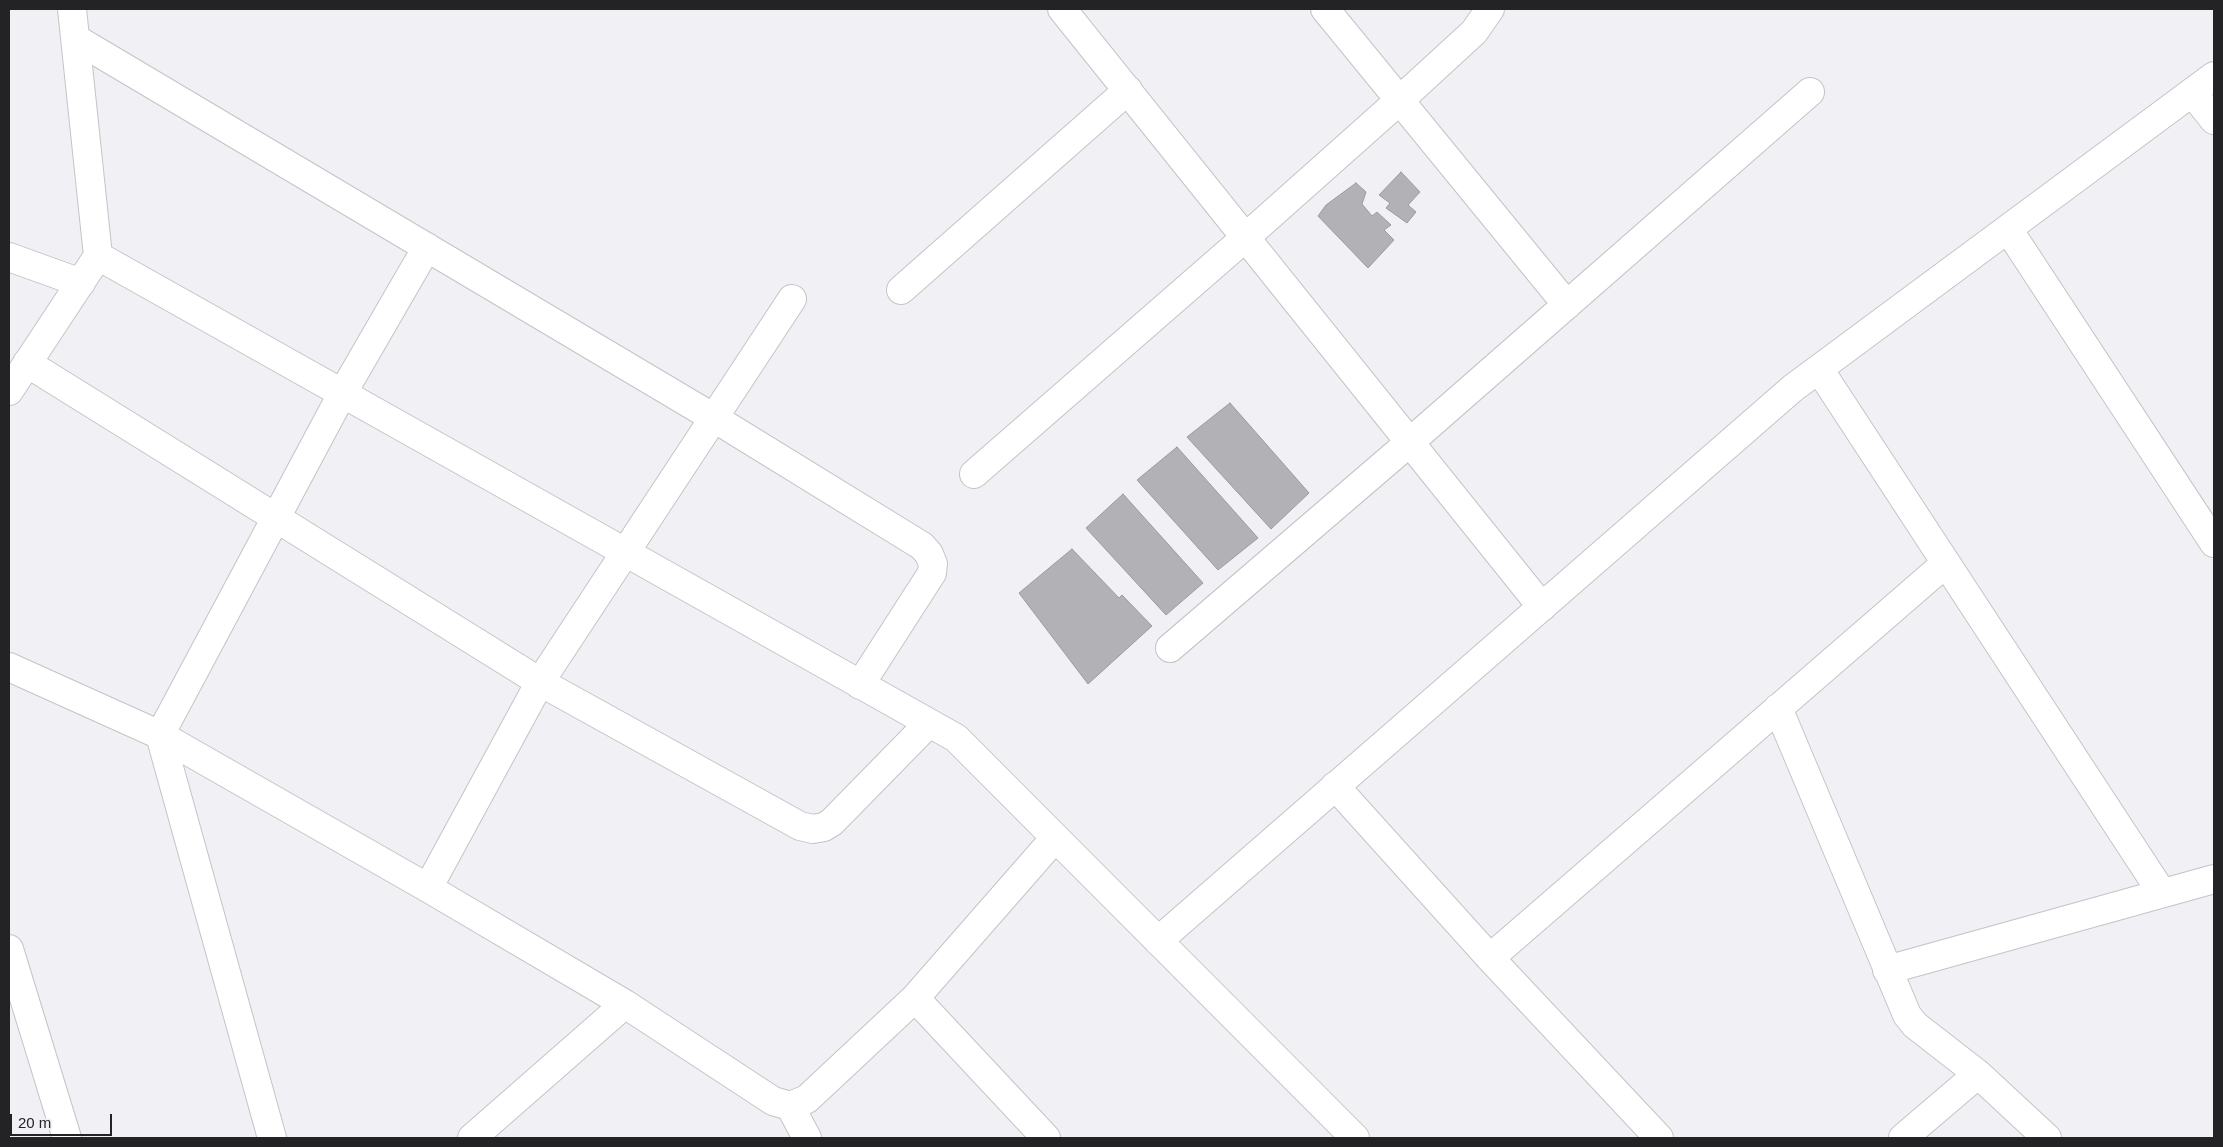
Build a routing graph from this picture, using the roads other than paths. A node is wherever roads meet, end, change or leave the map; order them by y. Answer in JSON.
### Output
{"nodes":[{"id":1,"x":72,"y":9,"type":"edge"},
{"id":2,"x":1062,"y":9,"type":"edge"},
{"id":3,"x":1326,"y":9,"type":"edge"},
{"id":4,"x":1490,"y":9,"type":"edge"},
{"id":5,"x":76,"y":39,"type":"junction"},
{"id":6,"x":2214,"y":76,"type":"edge"},
{"id":7,"x":1128,"y":90,"type":"junction"},
{"id":8,"x":1810,"y":92,"type":"dead end"},
{"id":9,"x":2192,"y":92,"type":"junction"},
{"id":10,"x":1400,"y":99,"type":"junction"},
{"id":11,"x":2214,"y":120,"type":"edge"},
{"id":12,"x":2008,"y":229,"type":"junction"},
{"id":13,"x":1246,"y":237,"type":"junction"},
{"id":14,"x":427,"y":247,"type":"junction"},
{"id":15,"x":98,"y":256,"type":"junction"},
{"id":16,"x":9,"y":257,"type":"edge"},
{"id":17,"x":81,"y":283,"type":"junction"},
{"id":18,"x":901,"y":290,"type":"dead end"},
{"id":19,"x":792,"y":299,"type":"dead end"},
{"id":20,"x":1566,"y":305,"type":"junction"},
{"id":21,"x":27,"y":363,"type":"junction"},
{"id":22,"x":1819,"y":368,"type":"junction"},
{"id":23,"x":9,"y":391,"type":"edge"},
{"id":24,"x":342,"y":394,"type":"junction"},
{"id":25,"x":714,"y":418,"type":"junction"},
{"id":26,"x":1410,"y":442,"type":"junction"},
{"id":27,"x":974,"y":474,"type":"dead end"},
{"id":28,"x":277,"y":518,"type":"junction"},
{"id":29,"x":2214,"y":543,"type":"edge"},
{"id":30,"x":625,"y":552,"type":"junction"},
{"id":31,"x":1946,"y":563,"type":"junction"},
{"id":32,"x":1542,"y":607,"type":"junction"},
{"id":33,"x":1170,"y":648,"type":"dead end"},
{"id":34,"x":9,"y":667,"type":"edge"},
{"id":35,"x":540,"y":682,"type":"junction"},
{"id":36,"x":860,"y":685,"type":"junction"},
{"id":37,"x":1778,"y":708,"type":"junction"},
{"id":38,"x":929,"y":723,"type":"junction"},
{"id":39,"x":160,"y":735,"type":"junction"},
{"id":40,"x":1335,"y":786,"type":"junction"},
{"id":41,"x":1055,"y":838,"type":"junction"},
{"id":42,"x":2214,"y":879,"type":"edge"},
{"id":43,"x":428,"y":888,"type":"junction"},
{"id":44,"x":2162,"y":893,"type":"junction"},
{"id":45,"x":1158,"y":940,"type":"junction"},
{"id":46,"x":9,"y":949,"type":"edge"},
{"id":47,"x":1490,"y":958,"type":"junction"},
{"id":48,"x":1887,"y":970,"type":"junction"},
{"id":49,"x":915,"y":998,"type":"junction"},
{"id":50,"x":625,"y":1004,"type":"junction"},
{"id":51,"x":1978,"y":1074,"type":"junction"},
{"id":52,"x":790,"y":1106,"type":"junction"},
{"id":53,"x":67,"y":1138,"type":"edge"},
{"id":54,"x":272,"y":1138,"type":"edge"},
{"id":55,"x":472,"y":1138,"type":"edge"},
{"id":56,"x":807,"y":1138,"type":"edge"},
{"id":57,"x":1046,"y":1138,"type":"edge"},
{"id":58,"x":1355,"y":1138,"type":"edge"},
{"id":59,"x":1659,"y":1138,"type":"edge"},
{"id":60,"x":1903,"y":1138,"type":"edge"},
{"id":61,"x":2047,"y":1138,"type":"edge"}],
"edges":[{"from":1,"to":5,"type":"street"},
{"from":2,"to":7,"type":"street"},
{"from":3,"to":10,"type":"street"},
{"from":4,"to":10,"type":"street"},
{"from":5,"to":14,"type":"street"},
{"from":5,"to":15,"type":"street"},
{"from":6,"to":9,"type":"street"},
{"from":7,"to":13,"type":"street"},
{"from":7,"to":18,"type":"street"},
{"from":8,"to":20,"type":"street"},
{"from":9,"to":11,"type":"street"},
{"from":9,"to":12,"type":"street"},
{"from":10,"to":13,"type":"street"},
{"from":10,"to":20,"type":"street"},
{"from":12,"to":22,"type":"street"},
{"from":12,"to":29,"type":"street"},
{"from":13,"to":26,"type":"street"},
{"from":13,"to":27,"type":"street"},
{"from":14,"to":24,"type":"street"},
{"from":14,"to":25,"type":"street"},
{"from":15,"to":17,"type":"street"},
{"from":15,"to":24,"type":"street"},
{"from":16,"to":17,"type":"street"},
{"from":17,"to":21,"type":"street"},
{"from":19,"to":25,"type":"street"},
{"from":20,"to":26,"type":"street"},
{"from":21,"to":23,"type":"street"},
{"from":21,"to":28,"type":"street"},
{"from":22,"to":31,"type":"street"},
{"from":22,"to":32,"type":"street"},
{"from":24,"to":28,"type":"street"},
{"from":24,"to":30,"type":"street"},
{"from":25,"to":30,"type":"street"},
{"from":25,"to":36,"type":"street"},
{"from":26,"to":32,"type":"street"},
{"from":26,"to":33,"type":"street"},
{"from":28,"to":35,"type":"street"},
{"from":28,"to":39,"type":"street"},
{"from":30,"to":35,"type":"street"},
{"from":30,"to":36,"type":"street"},
{"from":31,"to":37,"type":"street"},
{"from":31,"to":44,"type":"street"},
{"from":32,"to":40,"type":"street"},
{"from":34,"to":39,"type":"street"},
{"from":35,"to":38,"type":"street"},
{"from":35,"to":43,"type":"street"},
{"from":36,"to":38,"type":"street"},
{"from":37,"to":47,"type":"street"},
{"from":37,"to":48,"type":"street"},
{"from":38,"to":41,"type":"street"},
{"from":39,"to":43,"type":"street"},
{"from":39,"to":54,"type":"street"},
{"from":40,"to":45,"type":"street"},
{"from":40,"to":47,"type":"street"},
{"from":41,"to":45,"type":"street"},
{"from":41,"to":49,"type":"street"},
{"from":42,"to":44,"type":"street"},
{"from":43,"to":50,"type":"street"},
{"from":44,"to":48,"type":"street"},
{"from":45,"to":58,"type":"street"},
{"from":46,"to":53,"type":"street"},
{"from":47,"to":59,"type":"street"},
{"from":48,"to":51,"type":"street"},
{"from":49,"to":52,"type":"street"},
{"from":49,"to":57,"type":"street"},
{"from":50,"to":52,"type":"street"},
{"from":50,"to":55,"type":"street"},
{"from":51,"to":60,"type":"street"},
{"from":51,"to":61,"type":"street"},
{"from":52,"to":56,"type":"street"}]}
